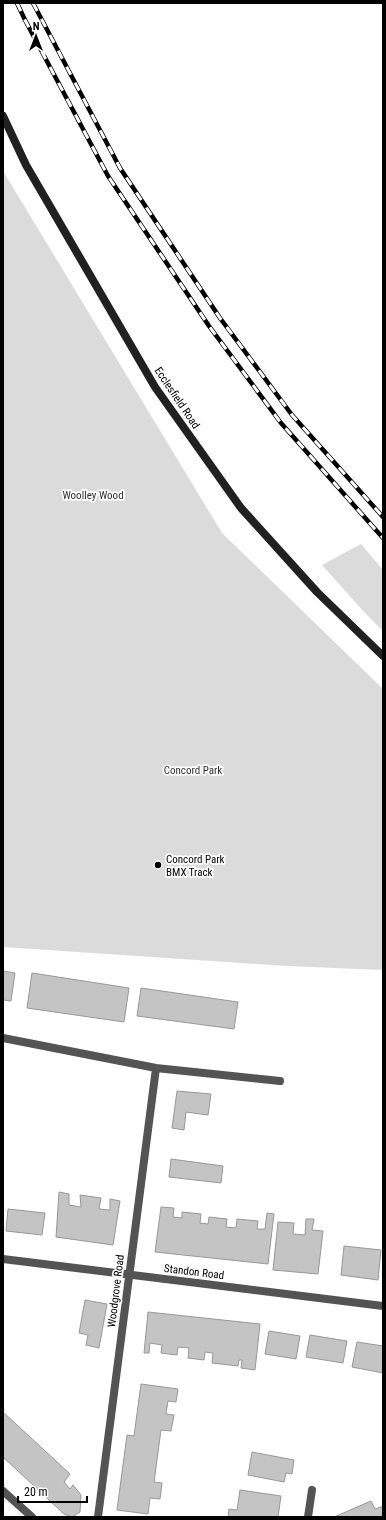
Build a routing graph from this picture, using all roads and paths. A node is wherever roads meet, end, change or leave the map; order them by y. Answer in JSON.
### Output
{"nodes":[{"id":1,"x":3,"y":116,"type":"edge"},
{"id":2,"x":383,"y":656,"type":"edge"},
{"id":3,"x":3,"y":1038,"type":"edge"},
{"id":4,"x":156,"y":1068,"type":"junction"},
{"id":5,"x":280,"y":1081,"type":"dead end"},
{"id":6,"x":3,"y":1259,"type":"edge"},
{"id":7,"x":128,"y":1275,"type":"junction"},
{"id":8,"x":383,"y":1306,"type":"edge"},
{"id":9,"x":3,"y":1490,"type":"edge"},
{"id":10,"x":312,"y":1490,"type":"dead end"},
{"id":11,"x":32,"y":1517,"type":"edge"},
{"id":12,"x":98,"y":1517,"type":"edge"},
{"id":13,"x":308,"y":1517,"type":"edge"}],
"edges":[{"from":1,"to":2,"type":"main road","name":"Ecclesfield Road"},
{"from":3,"to":4,"type":"street"},
{"from":4,"to":5,"type":"street"},
{"from":4,"to":7,"type":"street","name":"Woodgrove Road"},
{"from":6,"to":7,"type":"street","name":"Standon Road"},
{"from":7,"to":8,"type":"street","name":"Standon Road"},
{"from":7,"to":12,"type":"street","name":"Woodgrove Road"},
{"from":9,"to":11,"type":"street"},
{"from":10,"to":13,"type":"street"}]}
